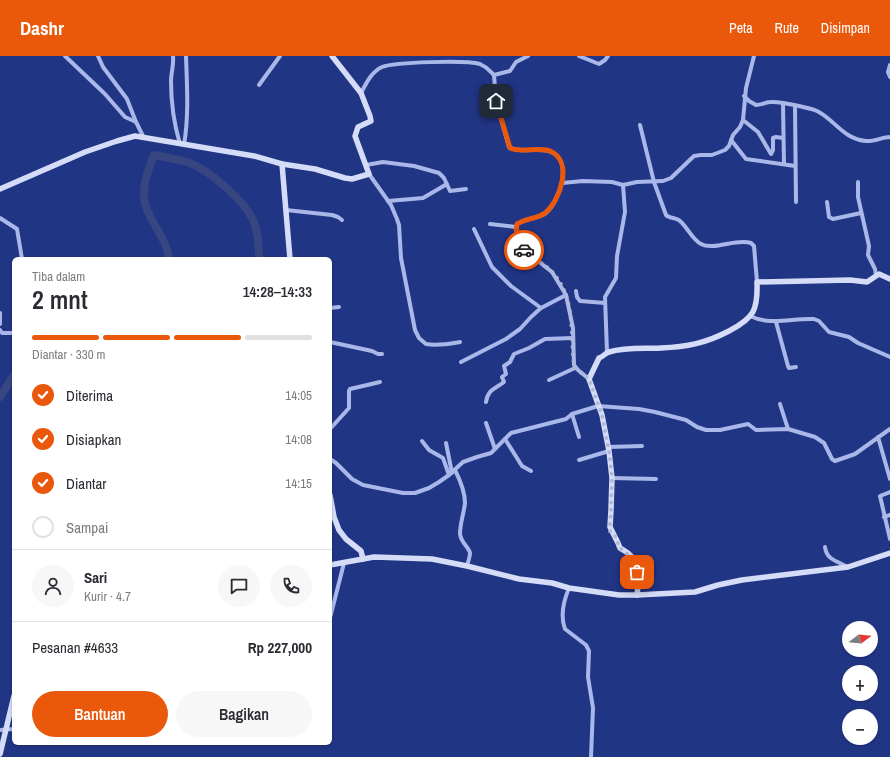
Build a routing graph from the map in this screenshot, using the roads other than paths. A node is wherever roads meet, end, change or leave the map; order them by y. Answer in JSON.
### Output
{"nodes":[{"id":1,"x":65,"y":56,"type":"edge"},
{"id":2,"x":98,"y":56,"type":"edge"},
{"id":3,"x":173,"y":56,"type":"edge"},
{"id":4,"x":186,"y":56,"type":"edge"},
{"id":5,"x":280,"y":56,"type":"edge"},
{"id":6,"x":332,"y":56,"type":"edge"},
{"id":7,"x":464,"y":56,"type":"edge"},
{"id":8,"x":528,"y":56,"type":"edge"},
{"id":9,"x":580,"y":56,"type":"edge"},
{"id":10,"x":608,"y":56,"type":"edge"},
{"id":11,"x":754,"y":56,"type":"edge"},
{"id":12,"x":463,"y":62,"type":"junction"},
{"id":13,"x":890,"y":65,"type":"edge"},
{"id":14,"x":494,"y":75,"type":"junction"},
{"id":15,"x":890,"y":77,"type":"edge"},
{"id":16,"x":260,"y":85,"type":"dead end"},
{"id":17,"x":361,"y":93,"type":"junction"},
{"id":18,"x":744,"y":96,"type":"junction"},
{"id":19,"x":783,"y":104,"type":"junction"},
{"id":20,"x":795,"y":106,"type":"junction"},
{"id":21,"x":743,"y":120,"type":"junction"},
{"id":22,"x":136,"y":122,"type":"junction"},
{"id":23,"x":640,"y":125,"type":"dead end"},
{"id":24,"x":890,"y":137,"type":"edge"},
{"id":25,"x":144,"y":138,"type":"junction"},
{"id":26,"x":784,"y":138,"type":"junction"},
{"id":27,"x":731,"y":140,"type":"junction"},
{"id":28,"x":182,"y":144,"type":"junction"},
{"id":29,"x":282,"y":164,"type":"junction"},
{"id":30,"x":784,"y":164,"type":"junction"},
{"id":31,"x":366,"y":165,"type":"junction"},
{"id":32,"x":795,"y":166,"type":"junction"},
{"id":33,"x":369,"y":174,"type":"junction"},
{"id":34,"x":654,"y":182,"type":"junction"},
{"id":35,"x":858,"y":182,"type":"dead end"},
{"id":36,"x":562,"y":183,"type":"junction"},
{"id":37,"x":447,"y":184,"type":"junction"},
{"id":38,"x":623,"y":185,"type":"junction"},
{"id":39,"x":0,"y":189,"type":"edge"},
{"id":40,"x":466,"y":189,"type":"dead end"},
{"id":41,"x":388,"y":201,"type":"junction"},
{"id":42,"x":796,"y":202,"type":"dead end"},
{"id":43,"x":827,"y":202,"type":"dead end"},
{"id":44,"x":286,"y":210,"type":"junction"},
{"id":45,"x":861,"y":213,"type":"junction"},
{"id":46,"x":0,"y":218,"type":"edge"},
{"id":47,"x":342,"y":220,"type":"dead end"},
{"id":48,"x":490,"y":224,"type":"dead end"},
{"id":49,"x":516,"y":227,"type":"junction"},
{"id":50,"x":474,"y":229,"type":"dead end"},
{"id":51,"x":22,"y":257,"type":"edge"},
{"id":52,"x":290,"y":257,"type":"edge"},
{"id":53,"x":876,"y":276,"type":"junction"},
{"id":54,"x":890,"y":279,"type":"edge"},
{"id":55,"x":757,"y":282,"type":"junction"},
{"id":56,"x":576,"y":291,"type":"dead end"},
{"id":57,"x":566,"y":295,"type":"junction"},
{"id":58,"x":605,"y":304,"type":"junction"},
{"id":59,"x":339,"y":307,"type":"dead end"},
{"id":60,"x":332,"y":308,"type":"edge"},
{"id":61,"x":541,"y":308,"type":"junction"},
{"id":62,"x":0,"y":313,"type":"edge"},
{"id":63,"x":750,"y":316,"type":"junction"},
{"id":64,"x":776,"y":322,"type":"junction"},
{"id":65,"x":0,"y":324,"type":"edge"},
{"id":66,"x":0,"y":330,"type":"edge"},
{"id":67,"x":12,"y":333,"type":"edge"},
{"id":68,"x":573,"y":338,"type":"junction"},
{"id":69,"x":332,"y":342,"type":"edge"},
{"id":70,"x":460,"y":342,"type":"dead end"},
{"id":71,"x":607,"y":352,"type":"junction"},
{"id":72,"x":382,"y":354,"type":"dead end"},
{"id":73,"x":890,"y":357,"type":"edge"},
{"id":74,"x":461,"y":362,"type":"dead end"},
{"id":75,"x":796,"y":367,"type":"dead end"},
{"id":76,"x":575,"y":368,"type":"junction"},
{"id":77,"x":589,"y":379,"type":"junction"},
{"id":78,"x":549,"y":380,"type":"dead end"},
{"id":79,"x":380,"y":382,"type":"dead end"},
{"id":80,"x":486,"y":402,"type":"dead end"},
{"id":81,"x":780,"y":404,"type":"dead end"},
{"id":82,"x":598,"y":406,"type":"junction"},
{"id":83,"x":572,"y":414,"type":"junction"},
{"id":84,"x":486,"y":423,"type":"dead end"},
{"id":85,"x":332,"y":427,"type":"edge"},
{"id":86,"x":890,"y":428,"type":"edge"},
{"id":87,"x":788,"y":429,"type":"junction"},
{"id":88,"x":579,"y":437,"type":"dead end"},
{"id":89,"x":878,"y":437,"type":"junction"},
{"id":90,"x":506,"y":439,"type":"junction"},
{"id":91,"x":422,"y":441,"type":"dead end"},
{"id":92,"x":446,"y":443,"type":"dead end"},
{"id":93,"x":642,"y":446,"type":"dead end"},
{"id":94,"x":495,"y":449,"type":"junction"},
{"id":95,"x":608,"y":449,"type":"junction"},
{"id":96,"x":332,"y":460,"type":"edge"},
{"id":97,"x":579,"y":460,"type":"dead end"},
{"id":98,"x":531,"y":471,"type":"dead end"},
{"id":99,"x":452,"y":472,"type":"junction"},
{"id":100,"x":612,"y":478,"type":"junction"},
{"id":101,"x":656,"y":479,"type":"dead end"},
{"id":102,"x":890,"y":479,"type":"edge"},
{"id":103,"x":890,"y":492,"type":"edge"},
{"id":104,"x":332,"y":507,"type":"edge"},
{"id":105,"x":890,"y":515,"type":"edge"},
{"id":106,"x":884,"y":517,"type":"junction"},
{"id":107,"x":890,"y":538,"type":"edge"},
{"id":108,"x":825,"y":547,"type":"dead end"},
{"id":109,"x":890,"y":553,"type":"edge"},
{"id":110,"x":363,"y":559,"type":"junction"},
{"id":111,"x":344,"y":563,"type":"junction"},
{"id":112,"x":332,"y":565,"type":"edge"},
{"id":113,"x":467,"y":566,"type":"junction"},
{"id":114,"x":848,"y":567,"type":"junction"},
{"id":115,"x":569,"y":588,"type":"junction"},
{"id":116,"x":637,"y":595,"type":"junction"},
{"id":117,"x":332,"y":610,"type":"edge"},
{"id":118,"x":12,"y":702,"type":"edge"},
{"id":119,"x":3,"y":730,"type":"edge"},
{"id":120,"x":0,"y":754,"type":"edge"},
{"id":121,"x":591,"y":757,"type":"edge"}],
"edges":[{"from":1,"to":22,"type":"street"},
{"from":2,"to":22,"type":"street"},
{"from":3,"to":28,"type":"street"},
{"from":4,"to":28,"type":"street"},
{"from":5,"to":16,"type":"street"},
{"from":6,"to":17,"type":"street"},
{"from":7,"to":12,"type":"street"},
{"from":8,"to":14,"type":"street"},
{"from":9,"to":10,"type":"street"},
{"from":11,"to":18,"type":"street"},
{"from":12,"to":14,"type":"street"},
{"from":12,"to":17,"type":"street"},
{"from":13,"to":15,"type":"street"},
{"from":14,"to":36,"type":"street"},
{"from":17,"to":31,"type":"street"},
{"from":18,"to":19,"type":"street"},
{"from":18,"to":21,"type":"street"},
{"from":19,"to":20,"type":"street"},
{"from":19,"to":26,"type":"street"},
{"from":20,"to":24,"type":"street"},
{"from":20,"to":32,"type":"street"},
{"from":21,"to":26,"type":"street"},
{"from":21,"to":27,"type":"street"},
{"from":22,"to":25,"type":"street"},
{"from":23,"to":34,"type":"street"},
{"from":25,"to":28,"type":"street"},
{"from":25,"to":39,"type":"street"},
{"from":26,"to":30,"type":"street"},
{"from":27,"to":30,"type":"street"},
{"from":27,"to":34,"type":"street"},
{"from":28,"to":29,"type":"street"},
{"from":29,"to":33,"type":"street"},
{"from":29,"to":44,"type":"street"},
{"from":30,"to":32,"type":"street"},
{"from":31,"to":33,"type":"street"},
{"from":31,"to":37,"type":"street"},
{"from":32,"to":42,"type":"street"},
{"from":33,"to":41,"type":"street"},
{"from":34,"to":38,"type":"street"},
{"from":34,"to":55,"type":"street"},
{"from":35,"to":45,"type":"street"},
{"from":36,"to":38,"type":"street"},
{"from":36,"to":49,"type":"street"},
{"from":37,"to":40,"type":"street"},
{"from":37,"to":41,"type":"street"},
{"from":38,"to":58,"type":"street"},
{"from":41,"to":70,"type":"street"},
{"from":43,"to":45,"type":"street"},
{"from":44,"to":47,"type":"street"},
{"from":44,"to":52,"type":"street"},
{"from":45,"to":53,"type":"street"},
{"from":46,"to":51,"type":"street"},
{"from":48,"to":49,"type":"street"},
{"from":49,"to":57,"type":"street"},
{"from":50,"to":61,"type":"street"},
{"from":53,"to":54,"type":"street"},
{"from":53,"to":55,"type":"street"},
{"from":55,"to":63,"type":"street"},
{"from":56,"to":58,"type":"street"},
{"from":57,"to":61,"type":"street"},
{"from":57,"to":68,"type":"street"},
{"from":58,"to":71,"type":"street"},
{"from":59,"to":60,"type":"street"},
{"from":61,"to":74,"type":"street"},
{"from":62,"to":65,"type":"street"},
{"from":63,"to":64,"type":"street"},
{"from":63,"to":71,"type":"street"},
{"from":64,"to":73,"type":"street"},
{"from":64,"to":75,"type":"street"},
{"from":66,"to":67,"type":"street"},
{"from":68,"to":76,"type":"street"},
{"from":68,"to":80,"type":"street"},
{"from":69,"to":72,"type":"street"},
{"from":71,"to":77,"type":"street"},
{"from":76,"to":77,"type":"street"},
{"from":76,"to":78,"type":"street"},
{"from":77,"to":82,"type":"street"},
{"from":79,"to":85,"type":"street"},
{"from":81,"to":87,"type":"street"},
{"from":82,"to":83,"type":"street"},
{"from":82,"to":87,"type":"street"},
{"from":82,"to":95,"type":"street"},
{"from":83,"to":88,"type":"street"},
{"from":83,"to":90,"type":"street"},
{"from":84,"to":94,"type":"street"},
{"from":86,"to":89,"type":"street"},
{"from":87,"to":89,"type":"street"},
{"from":89,"to":102,"type":"street"},
{"from":90,"to":94,"type":"street"},
{"from":90,"to":98,"type":"street"},
{"from":91,"to":99,"type":"street"},
{"from":92,"to":99,"type":"street"},
{"from":93,"to":95,"type":"street"},
{"from":94,"to":99,"type":"street"},
{"from":95,"to":97,"type":"street"},
{"from":95,"to":100,"type":"street"},
{"from":96,"to":99,"type":"street"},
{"from":99,"to":113,"type":"street"},
{"from":100,"to":101,"type":"street"},
{"from":100,"to":116,"type":"street"},
{"from":103,"to":106,"type":"street"},
{"from":104,"to":110,"type":"street"},
{"from":105,"to":106,"type":"street"},
{"from":106,"to":107,"type":"street"},
{"from":108,"to":114,"type":"street"},
{"from":109,"to":114,"type":"street"},
{"from":110,"to":111,"type":"street"},
{"from":110,"to":113,"type":"street"},
{"from":111,"to":112,"type":"street"},
{"from":111,"to":117,"type":"street"},
{"from":113,"to":115,"type":"street"},
{"from":114,"to":116,"type":"street"},
{"from":115,"to":116,"type":"street"},
{"from":115,"to":121,"type":"street"},
{"from":118,"to":119,"type":"street"},
{"from":119,"to":120,"type":"street"}]}
